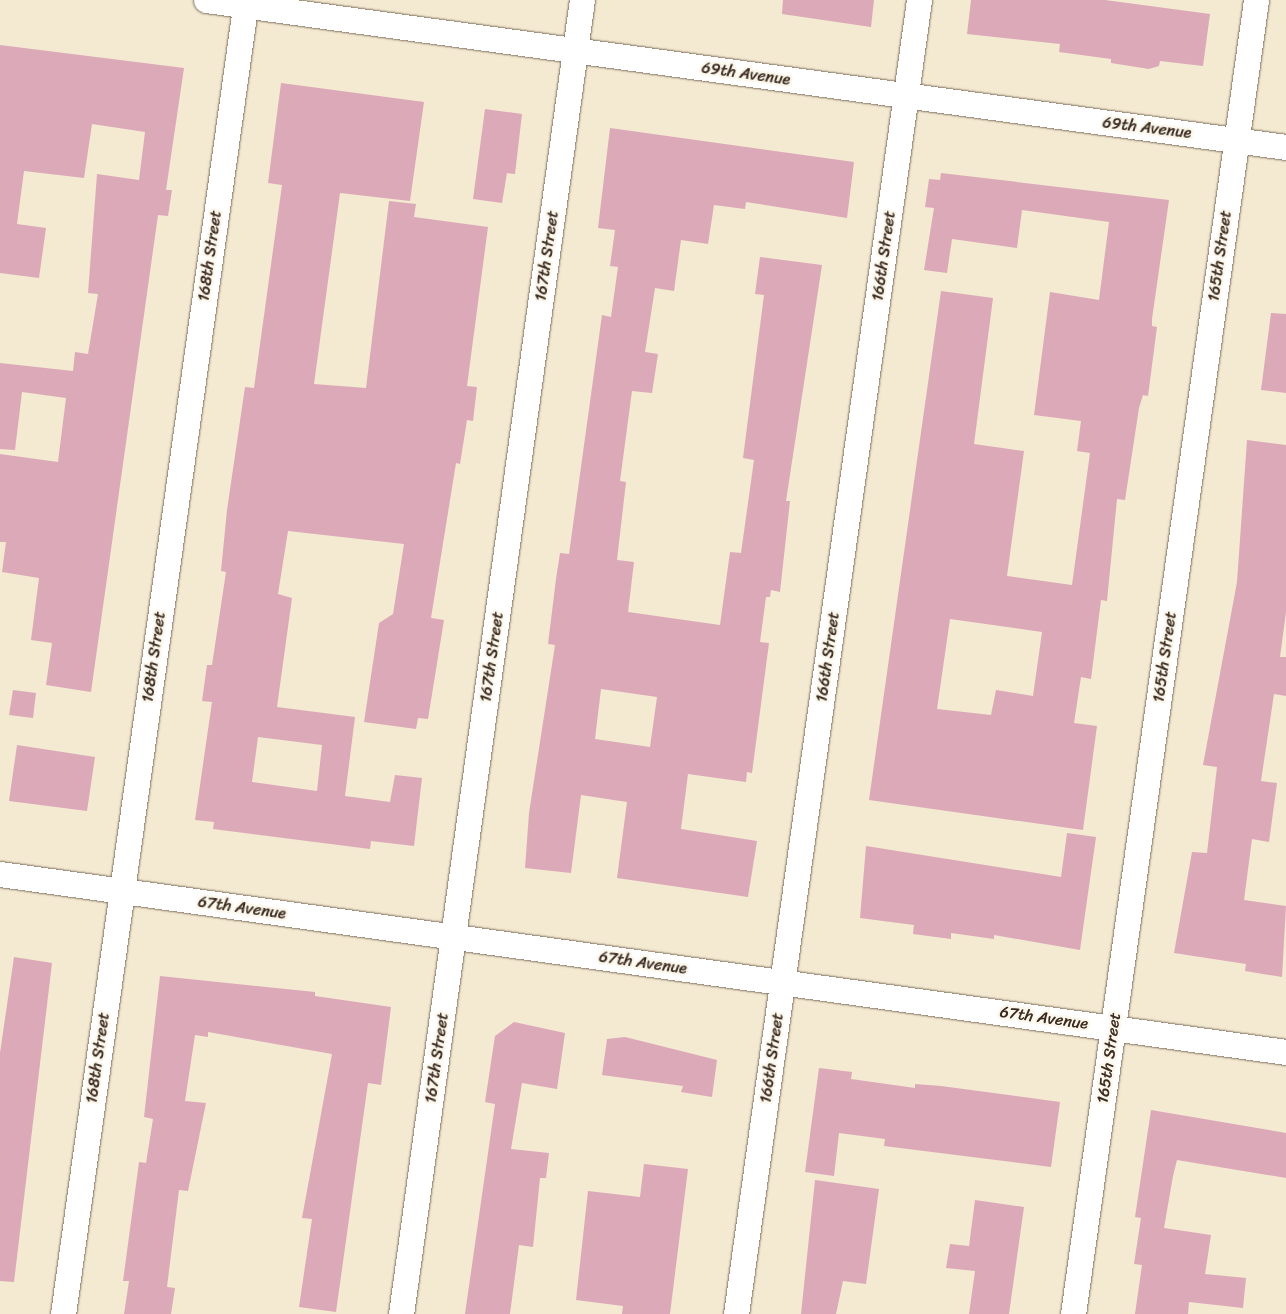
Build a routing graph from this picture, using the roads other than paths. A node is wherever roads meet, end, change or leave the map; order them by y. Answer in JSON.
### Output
{"nodes":[{"id":1,"x":206,"y":0,"type":"edge"},
{"id":2,"x":582,"y":0,"type":"edge"},
{"id":3,"x":919,"y":0,"type":"edge"},
{"id":4,"x":1256,"y":0,"type":"edge"},
{"id":5,"x":245,"y":3,"type":"edge"},
{"id":6,"x":576,"y":50,"type":"junction"},
{"id":7,"x":906,"y":96,"type":"junction"},
{"id":8,"x":1236,"y":140,"type":"junction"},
{"id":9,"x":1286,"y":147,"type":"edge"},
{"id":10,"x":0,"y":874,"type":"edge"},
{"id":11,"x":121,"y":891,"type":"junction"},
{"id":12,"x":453,"y":937,"type":"junction"},
{"id":13,"x":782,"y":981,"type":"junction"},
{"id":14,"x":1113,"y":1027,"type":"junction"},
{"id":15,"x":1286,"y":1052,"type":"edge"},
{"id":16,"x":63,"y":1314,"type":"edge"},
{"id":17,"x":401,"y":1314,"type":"edge"},
{"id":18,"x":736,"y":1314,"type":"edge"},
{"id":19,"x":1073,"y":1314,"type":"edge"}],
"edges":[{"from":1,"to":5,"type":"street","name":"69th Avenue"},
{"from":2,"to":6,"type":"street","name":"167th Street"},
{"from":3,"to":7,"type":"street","name":"166th Street"},
{"from":4,"to":8,"type":"street","name":"165th Street"},
{"from":5,"to":6,"type":"street","name":"69th Avenue"},
{"from":5,"to":11,"type":"street","name":"168th Street"},
{"from":6,"to":7,"type":"street","name":"69th Avenue"},
{"from":6,"to":12,"type":"street","name":"167th Street"},
{"from":7,"to":8,"type":"street","name":"69th Avenue"},
{"from":7,"to":13,"type":"street","name":"166th Street"},
{"from":8,"to":9,"type":"street","name":"69th Avenue"},
{"from":8,"to":14,"type":"street","name":"165th Street"},
{"from":10,"to":11,"type":"street","name":"67th Avenue"},
{"from":11,"to":12,"type":"street","name":"67th Avenue"},
{"from":11,"to":16,"type":"street","name":"168th Street"},
{"from":12,"to":13,"type":"street","name":"67th Avenue"},
{"from":12,"to":17,"type":"street","name":"167th Street"},
{"from":13,"to":14,"type":"street","name":"67th Avenue"},
{"from":13,"to":18,"type":"street","name":"166th Street"},
{"from":14,"to":15,"type":"street","name":"67th Avenue"},
{"from":14,"to":19,"type":"street","name":"165th Street"}]}
